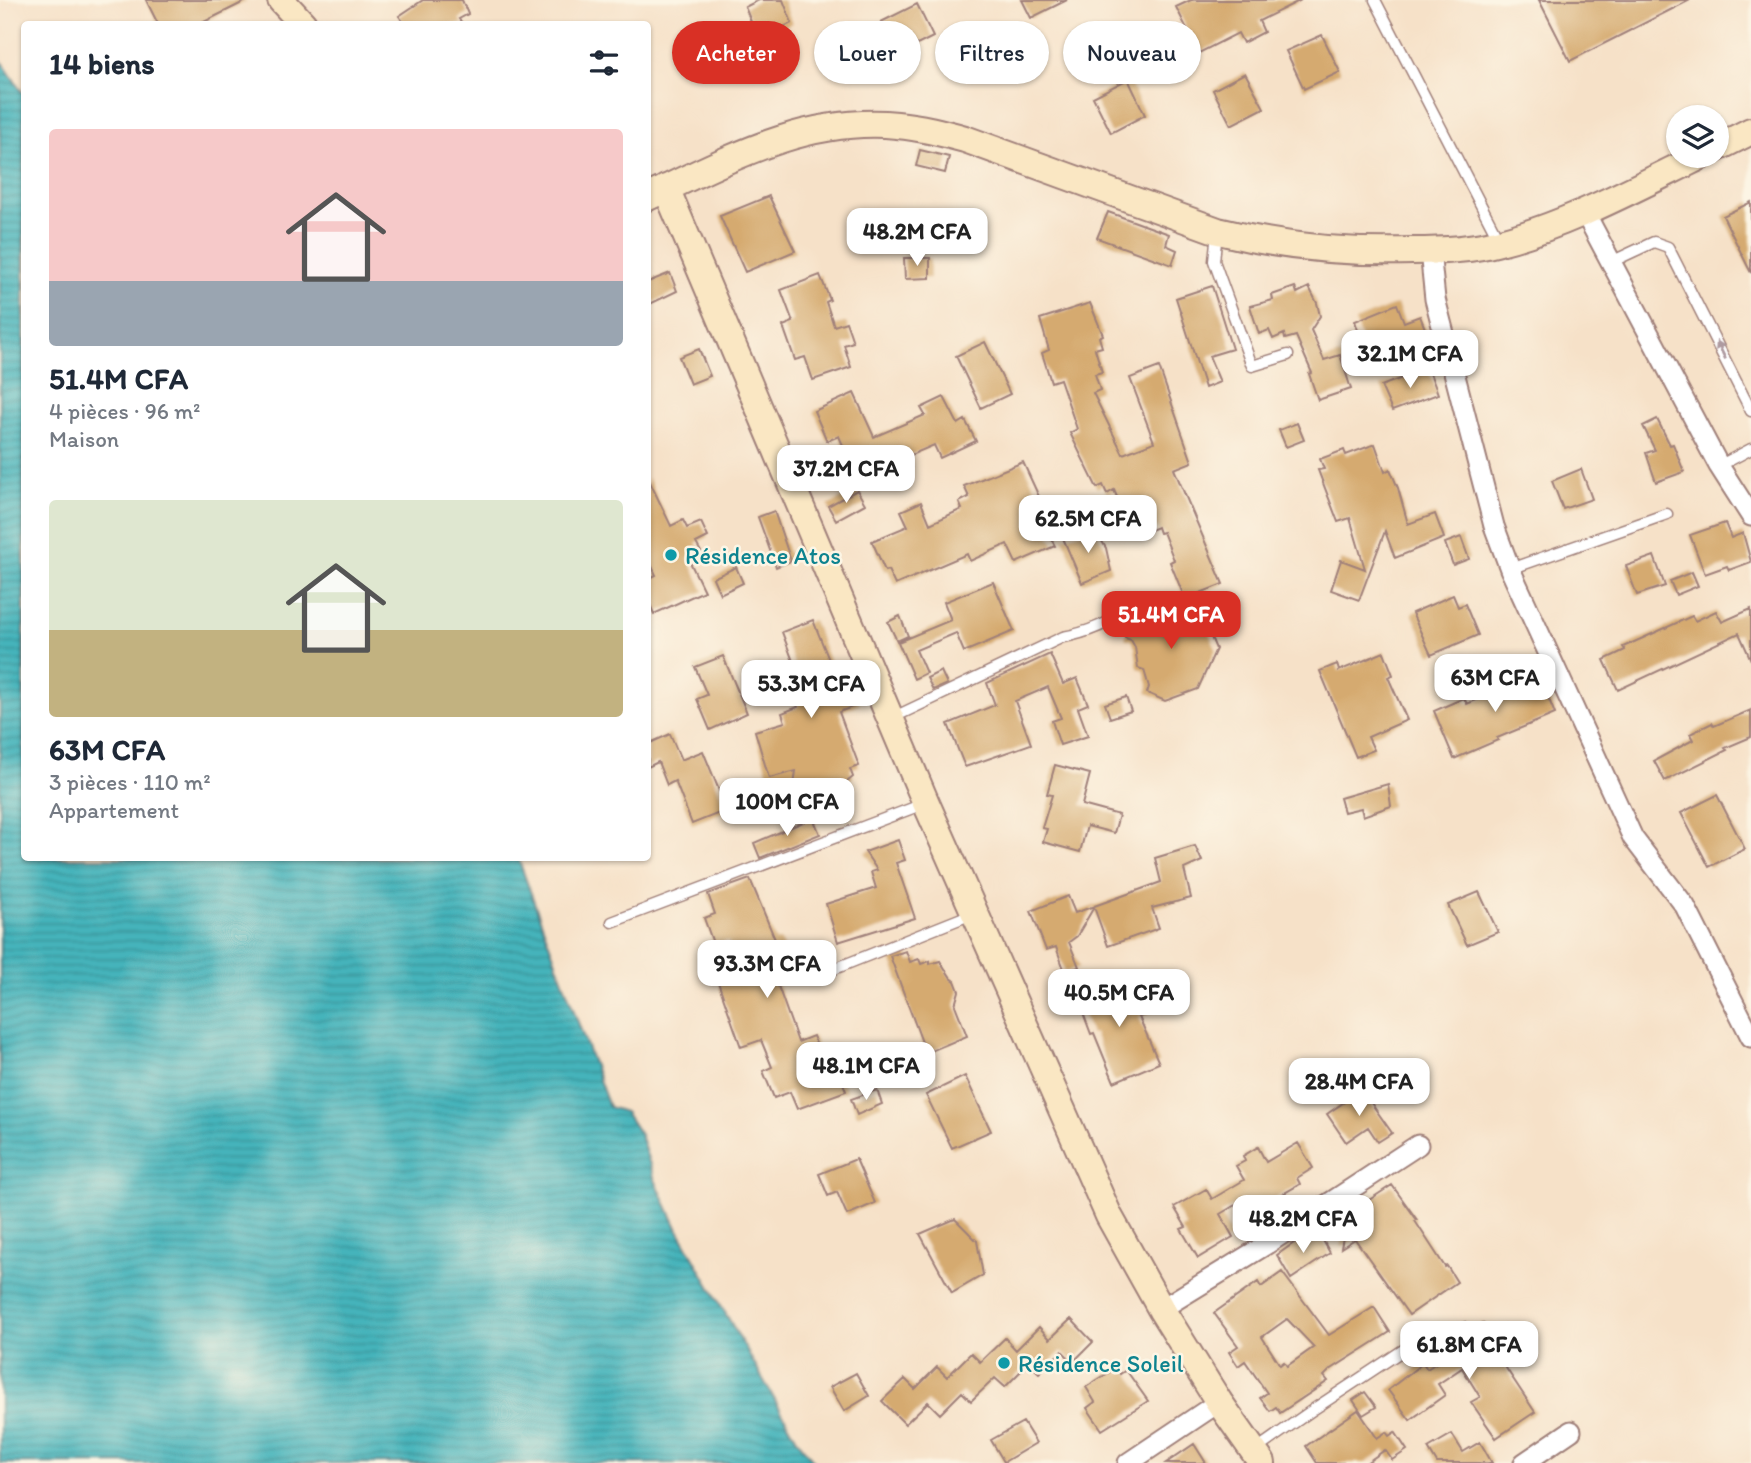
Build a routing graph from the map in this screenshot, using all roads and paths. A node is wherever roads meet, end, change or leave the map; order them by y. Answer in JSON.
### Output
{"nodes":[{"id":1,"x":281,"y":0,"type":"edge"},
{"id":2,"x":1375,"y":0,"type":"edge"},
{"id":3,"x":300,"y":21,"type":"edge"},
{"id":4,"x":1751,"y":131,"type":"edge"},
{"id":5,"x":1729,"y":142,"type":"edge"},
{"id":6,"x":1675,"y":168,"type":"edge"},
{"id":7,"x":657,"y":192,"type":"edge"},
{"id":8,"x":1584,"y":211,"type":"junction"},
{"id":9,"x":1217,"y":231,"type":"junction"},
{"id":10,"x":1500,"y":242,"type":"junction"},
{"id":11,"x":1430,"y":251,"type":"junction"},
{"id":12,"x":1611,"y":262,"type":"junction"},
{"id":13,"x":1288,"y":355,"type":"dead end"},
{"id":14,"x":1751,"y":411,"type":"edge"},
{"id":15,"x":1751,"y":449,"type":"edge"},
{"id":16,"x":1719,"y":466,"type":"junction"},
{"id":17,"x":1667,"y":514,"type":"dead end"},
{"id":18,"x":1751,"y":516,"type":"edge"},
{"id":19,"x":1510,"y":569,"type":"junction"},
{"id":20,"x":1152,"y":599,"type":"dead end"},
{"id":21,"x":892,"y":719,"type":"junction"},
{"id":22,"x":926,"y":803,"type":"junction"},
{"id":23,"x":976,"y":912,"type":"junction"},
{"id":24,"x":612,"y":922,"type":"dead end"},
{"id":25,"x":819,"y":975,"type":"dead end"},
{"id":26,"x":1751,"y":1037,"type":"edge"},
{"id":27,"x":1418,"y":1145,"type":"dead end"},
{"id":28,"x":1161,"y":1309,"type":"junction"},
{"id":29,"x":1423,"y":1337,"type":"dead end"},
{"id":30,"x":1219,"y":1402,"type":"junction"},
{"id":31,"x":1571,"y":1431,"type":"dead end"},
{"id":32,"x":1258,"y":1457,"type":"edge"},
{"id":33,"x":1128,"y":1463,"type":"edge"},
{"id":34,"x":1524,"y":1463,"type":"edge"}],
"edges":[{"from":1,"to":3,"type":"main road"},
{"from":2,"to":10,"type":"lane"},
{"from":4,"to":5,"type":"main road"},
{"from":6,"to":8,"type":"main road"},
{"from":7,"to":9,"type":"main road"},
{"from":7,"to":21,"type":"main road"},
{"from":8,"to":10,"type":"main road"},
{"from":8,"to":12,"type":"street"},
{"from":9,"to":11,"type":"main road"},
{"from":9,"to":13,"type":"lane"},
{"from":10,"to":11,"type":"main road"},
{"from":11,"to":19,"type":"street"},
{"from":14,"to":12,"type":"lane","one_way":true},
{"from":12,"to":16,"type":"street"},
{"from":15,"to":16,"type":"lane"},
{"from":16,"to":18,"type":"street"},
{"from":17,"to":19,"type":"lane"},
{"from":19,"to":26,"type":"street"},
{"from":20,"to":21,"type":"lane"},
{"from":21,"to":22,"type":"main road"},
{"from":22,"to":23,"type":"main road"},
{"from":22,"to":24,"type":"lane"},
{"from":23,"to":25,"type":"lane"},
{"from":23,"to":28,"type":"main road"},
{"from":27,"to":28,"type":"street"},
{"from":28,"to":30,"type":"main road"},
{"from":29,"to":32,"type":"lane"},
{"from":30,"to":32,"type":"main road"},
{"from":30,"to":33,"type":"street"},
{"from":31,"to":34,"type":"street"}]}
